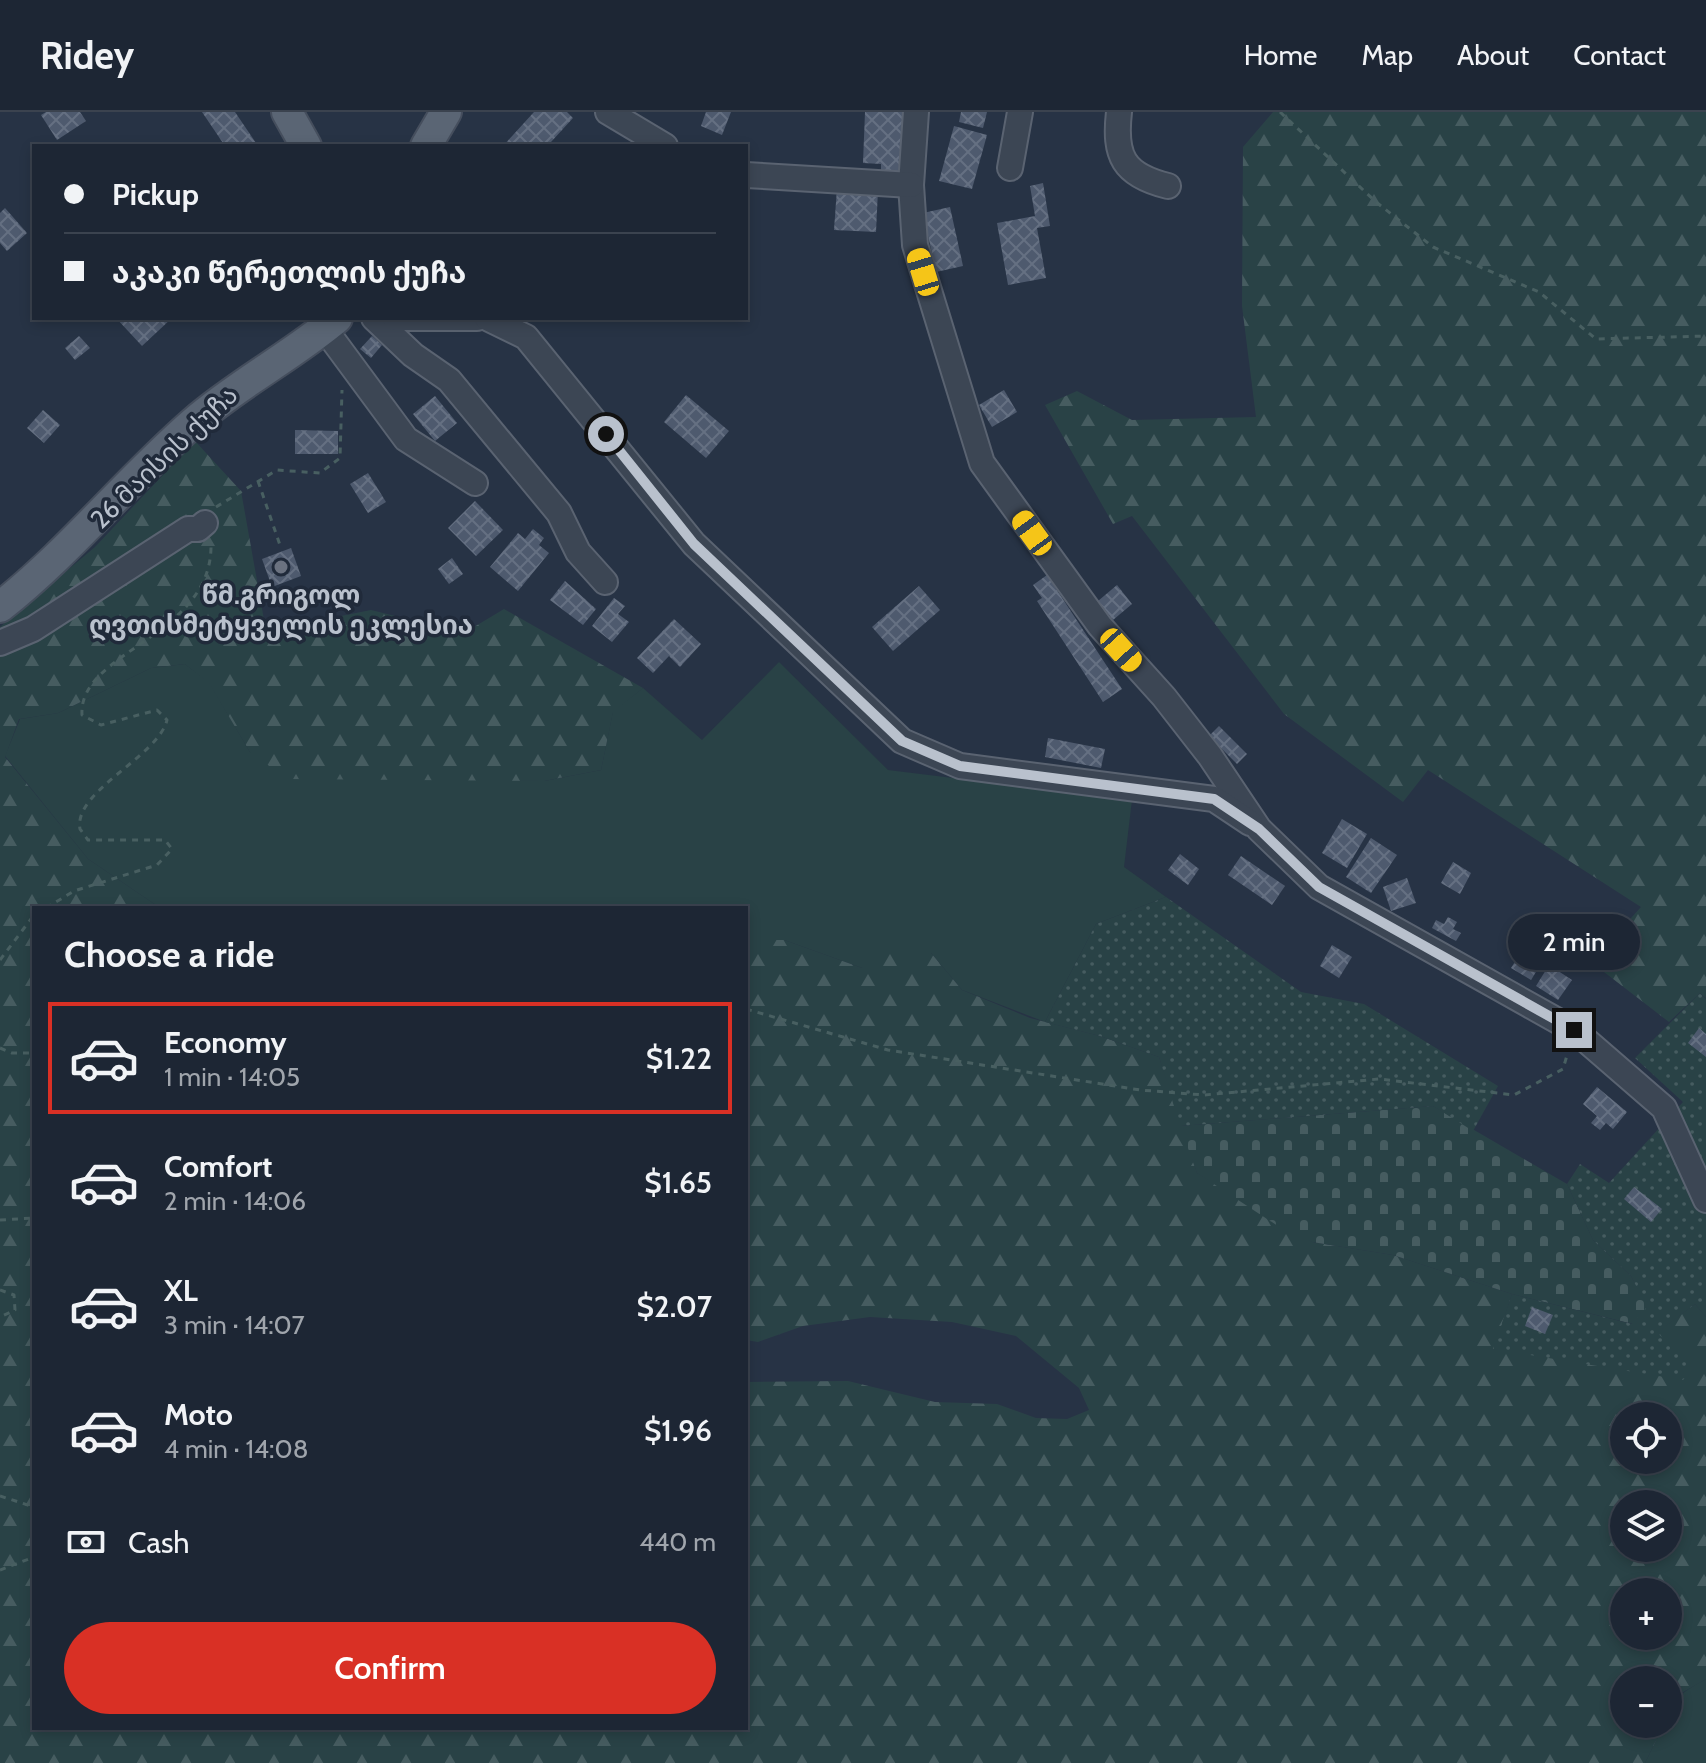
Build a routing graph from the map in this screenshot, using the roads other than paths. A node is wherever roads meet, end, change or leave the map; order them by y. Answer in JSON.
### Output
{"nodes":[{"id":1,"x":287,"y":112,"type":"edge"},
{"id":2,"x":446,"y":112,"type":"edge"},
{"id":3,"x":608,"y":112,"type":"edge"},
{"id":4,"x":916,"y":112,"type":"edge"},
{"id":5,"x":1020,"y":112,"type":"edge"},
{"id":6,"x":1119,"y":112,"type":"edge"},
{"id":7,"x":305,"y":144,"type":"edge"},
{"id":8,"x":427,"y":144,"type":"edge"},
{"id":9,"x":662,"y":144,"type":"edge"},
{"id":10,"x":1010,"y":168,"type":"dead end"},
{"id":11,"x":748,"y":175,"type":"edge"},
{"id":12,"x":911,"y":185,"type":"junction"},
{"id":13,"x":1168,"y":186,"type":"dead end"},
{"id":14,"x":376,"y":320,"type":"edge"},
{"id":15,"x":491,"y":320,"type":"edge"},
{"id":16,"x":330,"y":323,"type":"edge"},
{"id":17,"x":475,"y":483,"type":"dead end"},
{"id":18,"x":202,"y":526,"type":"road end"},
{"id":19,"x":605,"y":582,"type":"dead end"},
{"id":20,"x":0,"y":607,"type":"edge"},
{"id":21,"x":0,"y":643,"type":"edge"},
{"id":22,"x":1259,"y":829,"type":"junction"},
{"id":23,"x":1706,"y":1200,"type":"edge"}],
"edges":[{"from":1,"to":7,"type":"main road"},
{"from":2,"to":8,"type":"main road"},
{"from":3,"to":9,"type":"street"},
{"from":4,"to":12,"type":"street"},
{"from":5,"to":10,"type":"street"},
{"from":6,"to":13,"type":"street"},
{"from":11,"to":12,"type":"street"},
{"from":12,"to":22,"type":"street"},
{"from":14,"to":19,"type":"street"},
{"from":15,"to":22,"type":"street"},
{"from":16,"to":17,"type":"street"},
{"from":16,"to":20,"type":"main road","name":"26 მაისის ქუჩა"},
{"from":18,"to":21,"type":"street"},
{"from":22,"to":23,"type":"street"}]}
